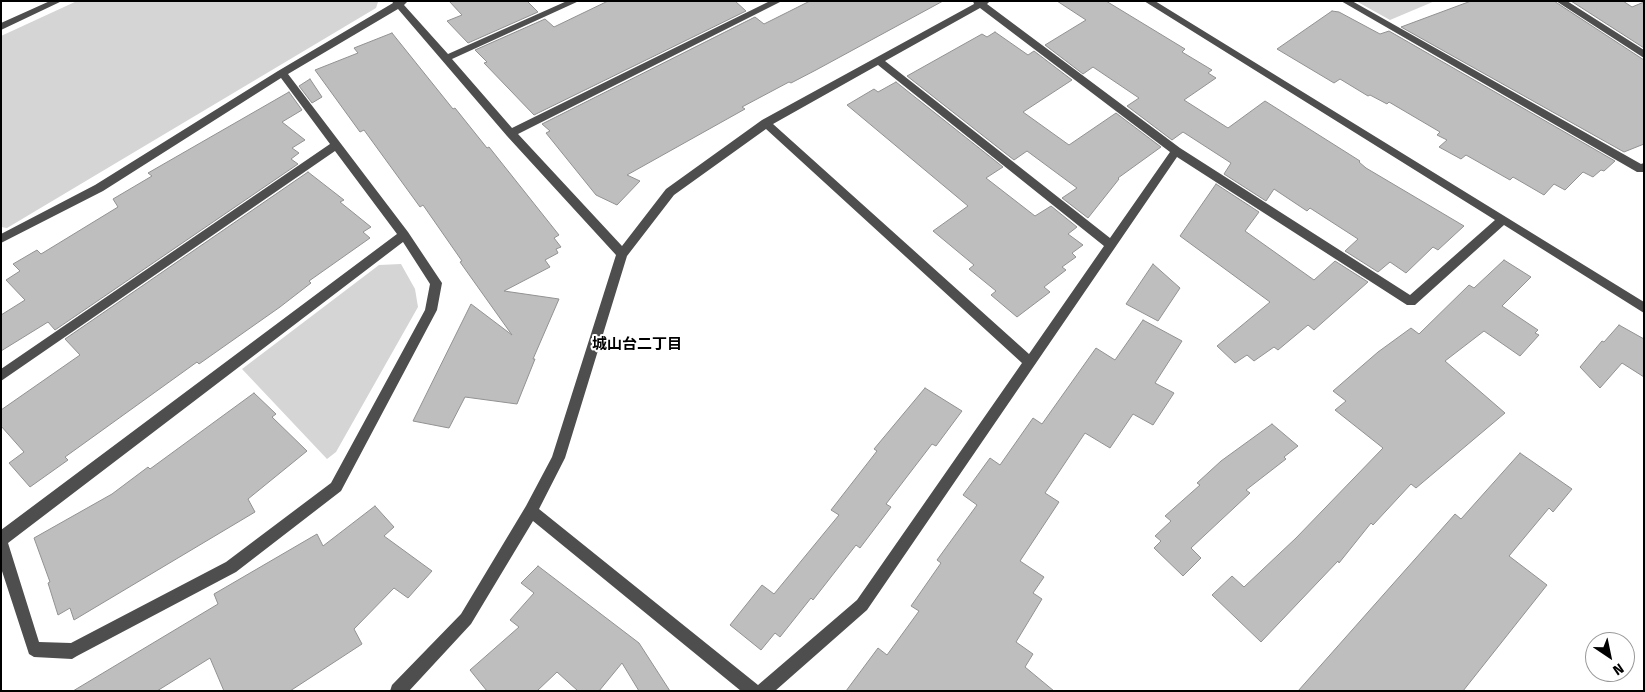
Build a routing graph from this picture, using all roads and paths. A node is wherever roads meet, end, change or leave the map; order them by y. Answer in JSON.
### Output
{"nodes":[{"id":1,"x":58,"y":1,"type":"edge"},
{"id":2,"x":575,"y":1,"type":"edge"},
{"id":3,"x":778,"y":1,"type":"edge"},
{"id":4,"x":1148,"y":1,"type":"edge"},
{"id":5,"x":1345,"y":1,"type":"edge"},
{"id":6,"x":1560,"y":1,"type":"edge"},
{"id":7,"x":399,"y":2,"type":"edge"},
{"id":8,"x":982,"y":2,"type":"edge"},
{"id":9,"x":1,"y":27,"type":"edge"},
{"id":10,"x":1644,"y":55,"type":"edge"},
{"id":11,"x":445,"y":59,"type":"junction"},
{"id":12,"x":880,"y":61,"type":"junction"},
{"id":13,"x":282,"y":73,"type":"junction"},
{"id":14,"x":766,"y":123,"type":"junction"},
{"id":15,"x":511,"y":133,"type":"junction"},
{"id":16,"x":337,"y":144,"type":"junction"},
{"id":17,"x":1176,"y":151,"type":"junction"},
{"id":18,"x":1644,"y":167,"type":"edge"},
{"id":19,"x":1503,"y":219,"type":"junction"},
{"id":20,"x":404,"y":235,"type":"junction"},
{"id":21,"x":1,"y":239,"type":"edge"},
{"id":22,"x":1111,"y":245,"type":"junction"},
{"id":23,"x":622,"y":254,"type":"junction"},
{"id":24,"x":1644,"y":308,"type":"edge"},
{"id":25,"x":1030,"y":363,"type":"junction"},
{"id":26,"x":1,"y":376,"type":"edge"},
{"id":27,"x":531,"y":510,"type":"junction"},
{"id":28,"x":1,"y":539,"type":"edge"},
{"id":29,"x":1,"y":544,"type":"edge"},
{"id":30,"x":398,"y":691,"type":"edge"},
{"id":31,"x":754,"y":691,"type":"edge"},
{"id":32,"x":764,"y":691,"type":"edge"}],
"edges":[{"from":1,"to":9,"type":"street"},
{"from":2,"to":11,"type":"street"},
{"from":3,"to":15,"type":"street"},
{"from":4,"to":19,"type":"street"},
{"from":5,"to":18,"type":"street"},
{"from":6,"to":10,"type":"street"},
{"from":7,"to":11,"type":"street"},
{"from":7,"to":13,"type":"street"},
{"from":8,"to":12,"type":"street"},
{"from":8,"to":17,"type":"street"},
{"from":11,"to":15,"type":"street"},
{"from":12,"to":14,"type":"street"},
{"from":12,"to":22,"type":"street"},
{"from":13,"to":16,"type":"street"},
{"from":13,"to":21,"type":"street"},
{"from":14,"to":23,"type":"street"},
{"from":14,"to":25,"type":"street"},
{"from":15,"to":23,"type":"street"},
{"from":16,"to":20,"type":"street"},
{"from":16,"to":26,"type":"street"},
{"from":17,"to":19,"type":"street"},
{"from":17,"to":22,"type":"street"},
{"from":19,"to":24,"type":"street"},
{"from":20,"to":28,"type":"street"},
{"from":20,"to":29,"type":"street"},
{"from":22,"to":25,"type":"street"},
{"from":23,"to":27,"type":"street"},
{"from":25,"to":32,"type":"street"},
{"from":27,"to":30,"type":"street"},
{"from":27,"to":31,"type":"street"}]}
